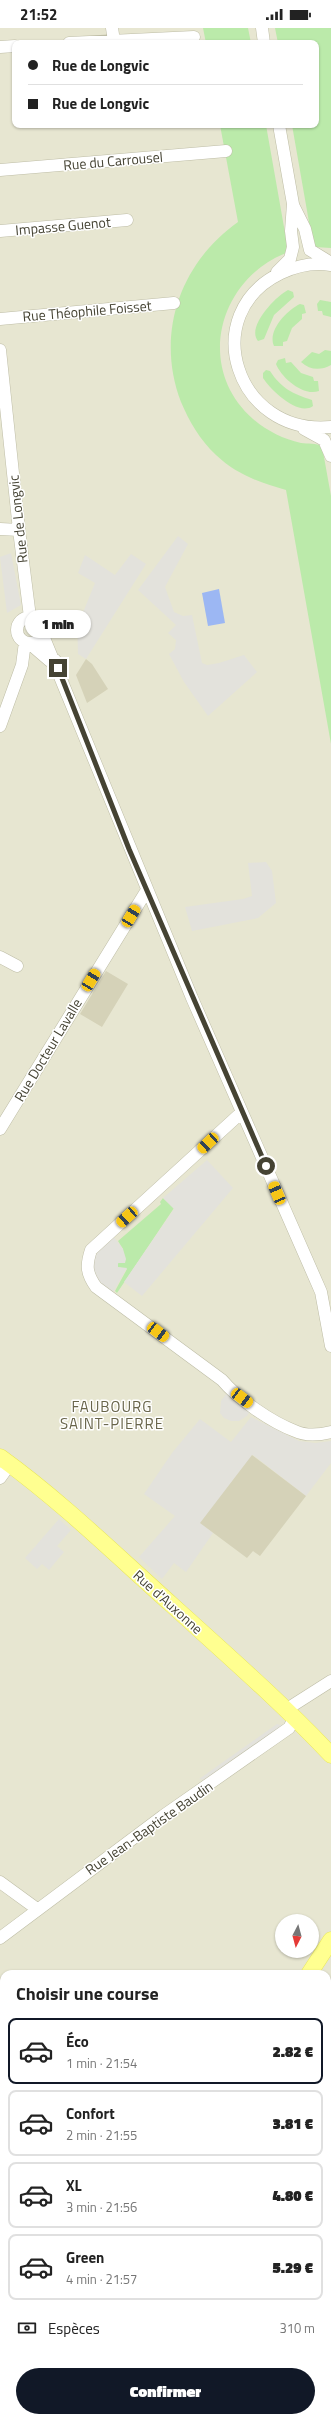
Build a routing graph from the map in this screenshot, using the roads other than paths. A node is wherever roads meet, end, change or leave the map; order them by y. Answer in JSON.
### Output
{"nodes":[{"id":1,"x":112,"y":28,"type":"edge"},
{"id":2,"x":262,"y":28,"type":"edge"},
{"id":3,"x":194,"y":36,"type":"dead end"},
{"id":4,"x":114,"y":40,"type":"edge"},
{"id":5,"x":130,"y":40,"type":"edge"},
{"id":6,"x":264,"y":40,"type":"edge"},
{"id":7,"x":12,"y":46,"type":"edge"},
{"id":8,"x":0,"y":47,"type":"edge"},
{"id":9,"x":280,"y":128,"type":"edge"},
{"id":10,"x":226,"y":151,"type":"dead end"},
{"id":11,"x":0,"y":170,"type":"edge"},
{"id":12,"x":293,"y":204,"type":"junction"},
{"id":13,"x":127,"y":220,"type":"dead end"},
{"id":14,"x":0,"y":231,"type":"edge"},
{"id":15,"x":331,"y":264,"type":"edge"},
{"id":16,"x":263,"y":284,"type":"junction"},
{"id":17,"x":174,"y":303,"type":"dead end"},
{"id":18,"x":0,"y":319,"type":"edge"},
{"id":19,"x":0,"y":350,"type":"edge"},
{"id":20,"x":288,"y":423,"type":"junction"},
{"id":21,"x":331,"y":427,"type":"edge"},
{"id":22,"x":331,"y":456,"type":"edge"},
{"id":23,"x":0,"y":529,"type":"edge"},
{"id":24,"x":19,"y":530,"type":"junction"},
{"id":25,"x":30,"y":617,"type":"junction"},
{"id":26,"x":42,"y":633,"type":"junction"},
{"id":27,"x":27,"y":643,"type":"junction"},
{"id":28,"x":55,"y":660,"type":"junction"},
{"id":29,"x":0,"y":726,"type":"edge"},
{"id":30,"x":147,"y":890,"type":"junction"},
{"id":31,"x":0,"y":957,"type":"edge"},
{"id":32,"x":18,"y":966,"type":"dead end"},
{"id":33,"x":242,"y":1112,"type":"junction"},
{"id":34,"x":0,"y":1129,"type":"edge"},
{"id":35,"x":331,"y":1346,"type":"edge"},
{"id":36,"x":331,"y":1432,"type":"edge"},
{"id":37,"x":5,"y":1461,"type":"edge"},
{"id":38,"x":0,"y":1478,"type":"edge"},
{"id":39,"x":331,"y":1681,"type":"edge"},
{"id":40,"x":291,"y":1713,"type":"junction"},
{"id":41,"x":331,"y":1754,"type":"edge"},
{"id":42,"x":0,"y":1882,"type":"edge"},
{"id":43,"x":37,"y":1909,"type":"junction"},
{"id":44,"x":0,"y":1938,"type":"edge"},
{"id":45,"x":331,"y":1940,"type":"edge"},
{"id":46,"x":312,"y":1970,"type":"edge"}],
"edges":[{"from":1,"to":4,"type":"street"},
{"from":2,"to":6,"type":"street"},
{"from":3,"to":5,"type":"street"},
{"from":7,"to":8,"type":"street"},
{"from":9,"to":12,"type":"street"},
{"from":10,"to":11,"type":"street","name":"Rue du Carrousel"},
{"from":12,"to":15,"type":"street"},
{"from":12,"to":16,"type":"street"},
{"from":13,"to":14,"type":"street","name":"Impasse Guenot"},
{"from":15,"to":16,"type":"street"},
{"from":16,"to":20,"type":"street"},
{"from":17,"to":18,"type":"street","name":"Rue Théophile Foisset"},
{"from":19,"to":24,"type":"street","name":"Rue de Longvic"},
{"from":20,"to":21,"type":"street"},
{"from":20,"to":22,"type":"street"},
{"from":23,"to":24,"type":"street"},
{"from":24,"to":25,"type":"street","name":"Rue de Longvic"},
{"from":25,"to":26,"type":"street"},
{"from":25,"to":27,"type":"street"},
{"from":26,"to":27,"type":"street"},
{"from":26,"to":28,"type":"street"},
{"from":27,"to":28,"type":"street"},
{"from":27,"to":29,"type":"street"},
{"from":28,"to":30,"type":"street"},
{"from":30,"to":33,"type":"street"},
{"from":30,"to":34,"type":"street","name":"Rue Docteur Lavalle"},
{"from":31,"to":32,"type":"street"},
{"from":33,"to":35,"type":"street"},
{"from":33,"to":36,"type":"street"},
{"from":37,"to":38,"type":"street"},
{"from":37,"to":40,"type":"main road","name":"Rue d'Auxonne"},
{"from":39,"to":40,"type":"street","name":"Rue Jean-Baptiste Baudin"},
{"from":40,"to":41,"type":"main road","name":"Rue d'Auxonne"},
{"from":40,"to":43,"type":"street","name":"Rue Jean-Baptiste Baudin"},
{"from":42,"to":43,"type":"street"},
{"from":43,"to":44,"type":"street","name":"Rue Jean-Baptiste Baudin"},
{"from":45,"to":46,"type":"main road"}]}
